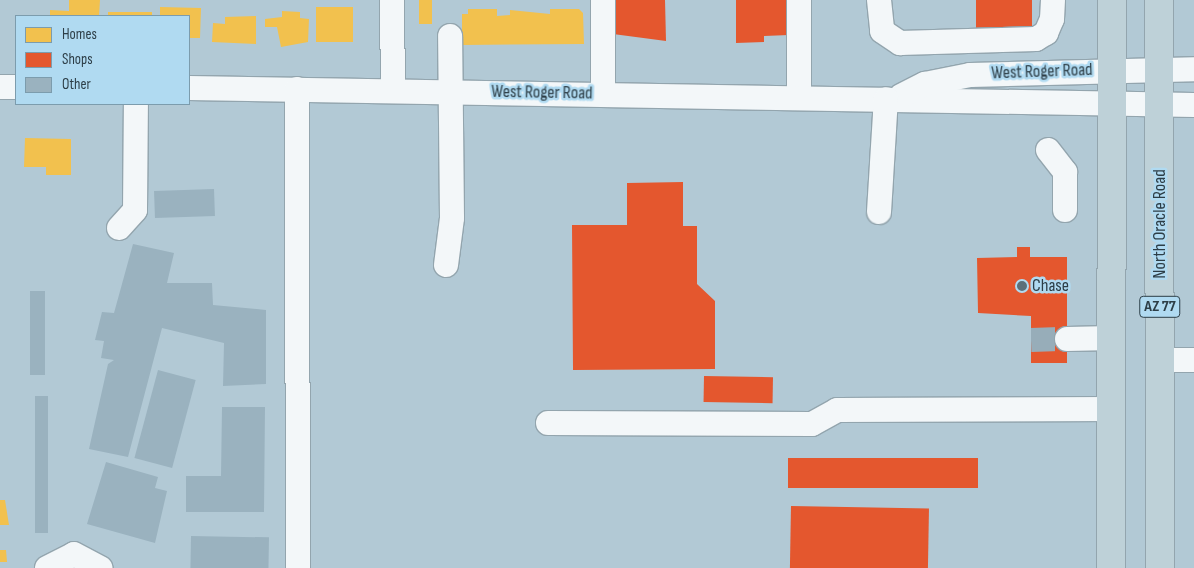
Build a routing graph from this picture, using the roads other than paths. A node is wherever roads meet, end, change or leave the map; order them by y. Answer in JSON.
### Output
{"nodes":[{"id":1,"x":392,"y":0,"type":"edge"},
{"id":2,"x":603,"y":0,"type":"edge"},
{"id":3,"x":799,"y":0,"type":"edge"},
{"id":4,"x":879,"y":0,"type":"edge"},
{"id":5,"x":1053,"y":0,"type":"edge"},
{"id":6,"x":1112,"y":0,"type":"edge"},
{"id":7,"x":1159,"y":0,"type":"edge"},
{"id":8,"x":450,"y":36,"type":"dead end"},
{"id":9,"x":1160,"y":69,"type":"junction"},
{"id":10,"x":1194,"y":69,"type":"edge"},
{"id":11,"x":1112,"y":70,"type":"junction"},
{"id":12,"x":0,"y":87,"type":"edge"},
{"id":13,"x":15,"y":87,"type":"edge"},
{"id":14,"x":190,"y":88,"type":"edge"},
{"id":15,"x":297,"y":89,"type":"junction"},
{"id":16,"x":393,"y":90,"type":"junction"},
{"id":17,"x":450,"y":91,"type":"junction"},
{"id":18,"x":603,"y":94,"type":"junction"},
{"id":19,"x":799,"y":98,"type":"junction"},
{"id":20,"x":890,"y":99,"type":"junction"},
{"id":21,"x":1113,"y":104,"type":"junction"},
{"id":22,"x":1161,"y":104,"type":"junction"},
{"id":23,"x":136,"y":105,"type":"edge"},
{"id":24,"x":1194,"y":105,"type":"edge"},
{"id":25,"x":1048,"y":150,"type":"dead end"},
{"id":26,"x":1065,"y":210,"type":"dead end"},
{"id":27,"x":879,"y":212,"type":"dead end"},
{"id":28,"x":119,"y":228,"type":"dead end"},
{"id":29,"x":446,"y":265,"type":"dead end"},
{"id":30,"x":1112,"y":338,"type":"junction"},
{"id":31,"x":1067,"y":339,"type":"tunnel mouth"},
{"id":32,"x":1160,"y":360,"type":"junction"},
{"id":33,"x":1194,"y":360,"type":"edge"},
{"id":34,"x":1112,"y":409,"type":"junction"},
{"id":35,"x":548,"y":423,"type":"dead end"},
{"id":36,"x":47,"y":568,"type":"edge"},
{"id":37,"x":100,"y":568,"type":"edge"},
{"id":38,"x":298,"y":568,"type":"edge"},
{"id":39,"x":1112,"y":568,"type":"edge"},
{"id":40,"x":1160,"y":568,"type":"edge"}],
"edges":[{"from":1,"to":16,"type":"street"},
{"from":2,"to":18,"type":"street"},
{"from":3,"to":19,"type":"street"},
{"from":4,"to":5,"type":"street"},
{"from":6,"to":11,"type":"highway"},
{"from":7,"to":9,"type":"highway","name":"North Oracle Road","number":"AZ 77"},
{"from":8,"to":17,"type":"street"},
{"from":9,"to":10,"type":"street","name":"West Roger Road"},
{"from":9,"to":11,"type":"street","name":"West Roger Road"},
{"from":9,"to":22,"type":"highway","name":"North Oracle Road","number":"AZ 77"},
{"from":11,"to":20,"type":"street","name":"West Roger Road"},
{"from":11,"to":21,"type":"highway"},
{"from":12,"to":13,"type":"street"},
{"from":14,"to":15,"type":"street","name":"West Roger Road"},
{"from":15,"to":16,"type":"street","name":"West Roger Road"},
{"from":15,"to":38,"type":"street"},
{"from":16,"to":17,"type":"street","name":"West Roger Road"},
{"from":17,"to":18,"type":"street","name":"West Roger Road"},
{"from":17,"to":29,"type":"street"},
{"from":18,"to":19,"type":"street","name":"West Roger Road"},
{"from":19,"to":20,"type":"street","name":"West Roger Road"},
{"from":20,"to":21,"type":"street","name":"West Roger Road"},
{"from":20,"to":27,"type":"street"},
{"from":21,"to":22,"type":"street","name":"West Roger Road"},
{"from":21,"to":30,"type":"highway"},
{"from":22,"to":24,"type":"street","name":"West Roger Road"},
{"from":22,"to":32,"type":"highway","name":"North Oracle Road","number":"AZ 77"},
{"from":23,"to":28,"type":"street"},
{"from":25,"to":26,"type":"street"},
{"from":30,"to":31,"type":"street"},
{"from":30,"to":34,"type":"highway"},
{"from":32,"to":33,"type":"street"},
{"from":32,"to":40,"type":"highway","name":"North Oracle Road","number":"AZ 77"},
{"from":34,"to":35,"type":"street"},
{"from":34,"to":39,"type":"highway"},
{"from":36,"to":37,"type":"street"}]}
